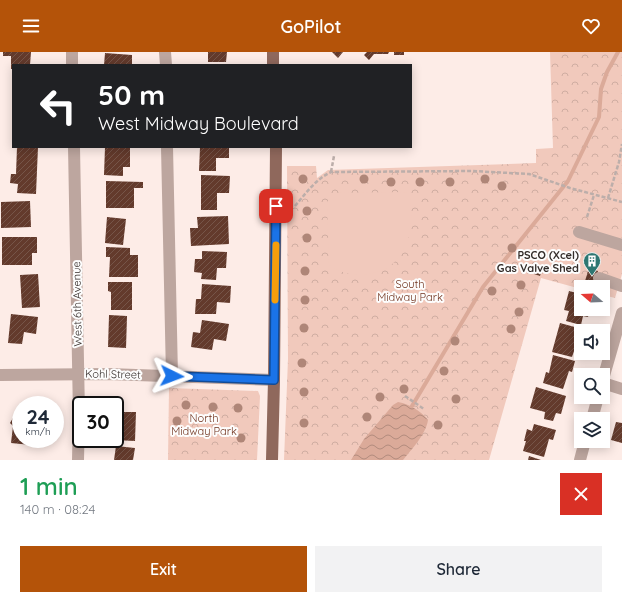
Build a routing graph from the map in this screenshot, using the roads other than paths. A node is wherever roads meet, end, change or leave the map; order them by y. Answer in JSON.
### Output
{"nodes":[{"id":1,"x":72,"y":52,"type":"edge"},
{"id":2,"x":166,"y":52,"type":"edge"},
{"id":3,"x":273,"y":52,"type":"edge"},
{"id":4,"x":72,"y":64,"type":"edge"},
{"id":5,"x":166,"y":64,"type":"edge"},
{"id":6,"x":273,"y":64,"type":"edge"},
{"id":7,"x":74,"y":148,"type":"edge"},
{"id":8,"x":167,"y":148,"type":"edge"},
{"id":9,"x":276,"y":148,"type":"edge"},
{"id":10,"x":579,"y":232,"type":"dead end"},
{"id":11,"x":622,"y":245,"type":"edge"},
{"id":12,"x":599,"y":278,"type":"dead end"},
{"id":13,"x":622,"y":286,"type":"edge"},
{"id":14,"x":622,"y":313,"type":"edge"},
{"id":15,"x":606,"y":368,"type":"edge"},
{"id":16,"x":78,"y":374,"type":"junction"},
{"id":17,"x":0,"y":375,"type":"edge"},
{"id":18,"x":172,"y":376,"type":"junction"},
{"id":19,"x":274,"y":380,"type":"junction"},
{"id":20,"x":610,"y":385,"type":"edge"},
{"id":21,"x":622,"y":389,"type":"edge"},
{"id":22,"x":584,"y":448,"type":"edge"},
{"id":23,"x":78,"y":460,"type":"edge"},
{"id":24,"x":272,"y":460,"type":"edge"},
{"id":25,"x":580,"y":460,"type":"edge"}],
"edges":[{"from":1,"to":4,"type":"street"},
{"from":2,"to":5,"type":"street"},
{"from":3,"to":6,"type":"main road"},
{"from":7,"to":16,"type":"street","name":"West 6th Avenue"},
{"from":8,"to":18,"type":"street"},
{"from":9,"to":19,"type":"main road"},
{"from":10,"to":11,"type":"street"},
{"from":12,"to":13,"type":"street"},
{"from":14,"to":15,"type":"street"},
{"from":16,"to":17,"type":"street","name":"Kohl Street"},
{"from":16,"to":18,"type":"street","name":"Kohl Street"},
{"from":16,"to":23,"type":"street","name":"West 6th Avenue"},
{"from":18,"to":19,"type":"street","name":"Kohl Street"},
{"from":19,"to":24,"type":"main road"},
{"from":20,"to":21,"type":"street"},
{"from":22,"to":25,"type":"street"}]}
